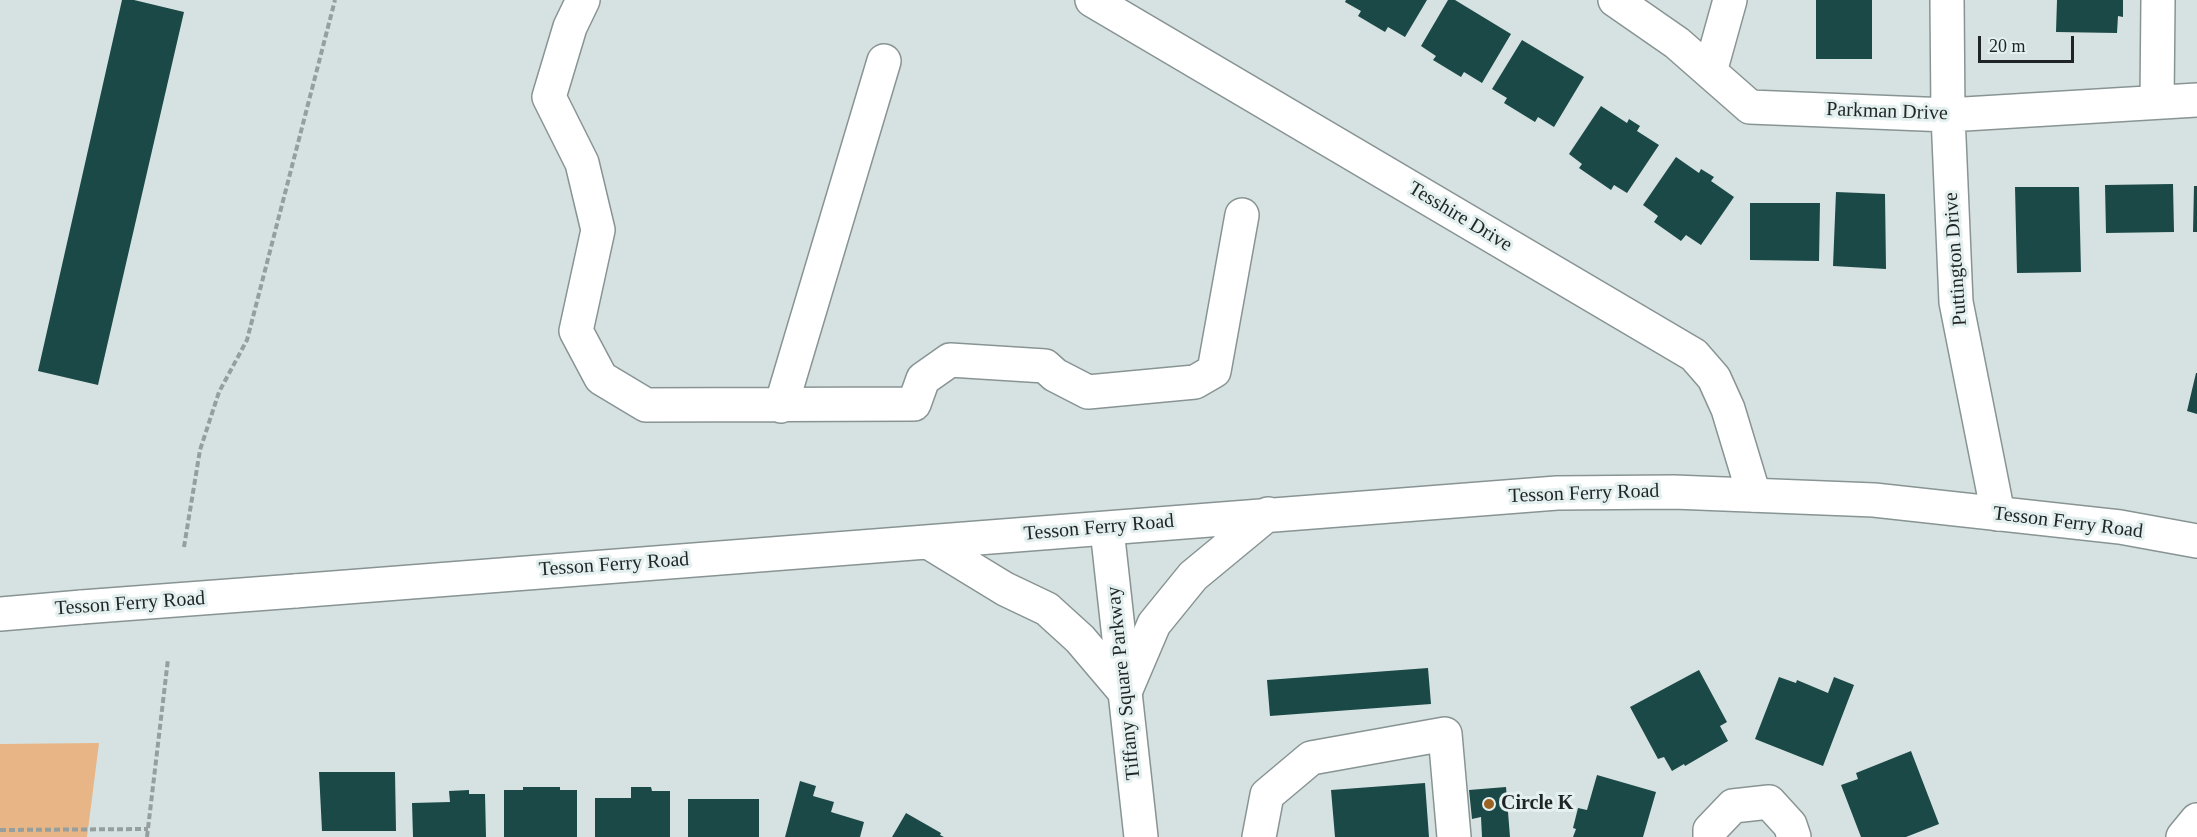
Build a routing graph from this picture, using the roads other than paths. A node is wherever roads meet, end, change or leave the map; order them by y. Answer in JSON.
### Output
{"nodes":[{"id":1,"x":584,"y":0,"type":"edge"},
{"id":2,"x":1092,"y":0,"type":"edge"},
{"id":3,"x":1615,"y":0,"type":"edge"},
{"id":4,"x":1730,"y":0,"type":"edge"},
{"id":5,"x":1947,"y":0,"type":"edge"},
{"id":6,"x":2158,"y":0,"type":"edge"},
{"id":7,"x":884,"y":61,"type":"dead end"},
{"id":8,"x":1710,"y":72,"type":"junction"},
{"id":9,"x":2197,"y":100,"type":"edge"},
{"id":10,"x":2157,"y":102,"type":"junction"},
{"id":11,"x":1948,"y":115,"type":"junction"},
{"id":12,"x":1242,"y":216,"type":"dead end"},
{"id":13,"x":781,"y":406,"type":"junction"},
{"id":14,"x":1754,"y":495,"type":"junction"},
{"id":15,"x":1268,"y":514,"type":"junction"},
{"id":16,"x":1998,"y":514,"type":"junction"},
{"id":17,"x":1107,"y":529,"type":"junction"},
{"id":18,"x":928,"y":542,"type":"junction"},
{"id":19,"x":2197,"y":542,"type":"edge"},
{"id":20,"x":0,"y":614,"type":"edge"},
{"id":21,"x":1125,"y":692,"type":"junction"},
{"id":22,"x":2197,"y":820,"type":"edge"},
{"id":23,"x":1141,"y":837,"type":"edge"},
{"id":24,"x":1259,"y":837,"type":"edge"},
{"id":25,"x":1454,"y":837,"type":"edge"},
{"id":26,"x":1710,"y":837,"type":"edge"},
{"id":27,"x":1794,"y":837,"type":"edge"},
{"id":28,"x":2183,"y":837,"type":"edge"}],
"edges":[{"from":1,"to":13,"type":"main road"},
{"from":2,"to":14,"type":"main road","name":"Tesshire Drive"},
{"from":3,"to":8,"type":"main road","name":"Parkman Drive"},
{"from":4,"to":8,"type":"main road"},
{"from":5,"to":11,"type":"main road","name":"Puttington Drive"},
{"from":6,"to":10,"type":"main road"},
{"from":7,"to":13,"type":"main road"},
{"from":8,"to":11,"type":"main road","name":"Parkman Drive"},
{"from":9,"to":10,"type":"main road","name":"Parkman Drive"},
{"from":10,"to":11,"type":"main road","name":"Parkman Drive"},
{"from":11,"to":16,"type":"main road","name":"Puttington Drive"},
{"from":12,"to":13,"type":"main road"},
{"from":14,"to":15,"type":"main road","name":"Tesson Ferry Road"},
{"from":14,"to":16,"type":"main road","name":"Tesson Ferry Road"},
{"from":15,"to":17,"type":"main road","name":"Tesson Ferry Road"},
{"from":15,"to":21,"type":"main road"},
{"from":16,"to":19,"type":"main road","name":"Tesson Ferry Road"},
{"from":17,"to":18,"type":"main road","name":"Tesson Ferry Road"},
{"from":17,"to":21,"type":"main road","name":"Tiffany Square Parkway"},
{"from":18,"to":20,"type":"main road","name":"Tesson Ferry Road","bridge":true},
{"from":18,"to":21,"type":"main road"},
{"from":21,"to":23,"type":"main road","name":"Tiffany Square Parkway"},
{"from":22,"to":28,"type":"main road"},
{"from":24,"to":25,"type":"main road"},
{"from":26,"to":27,"type":"main road"}]}
